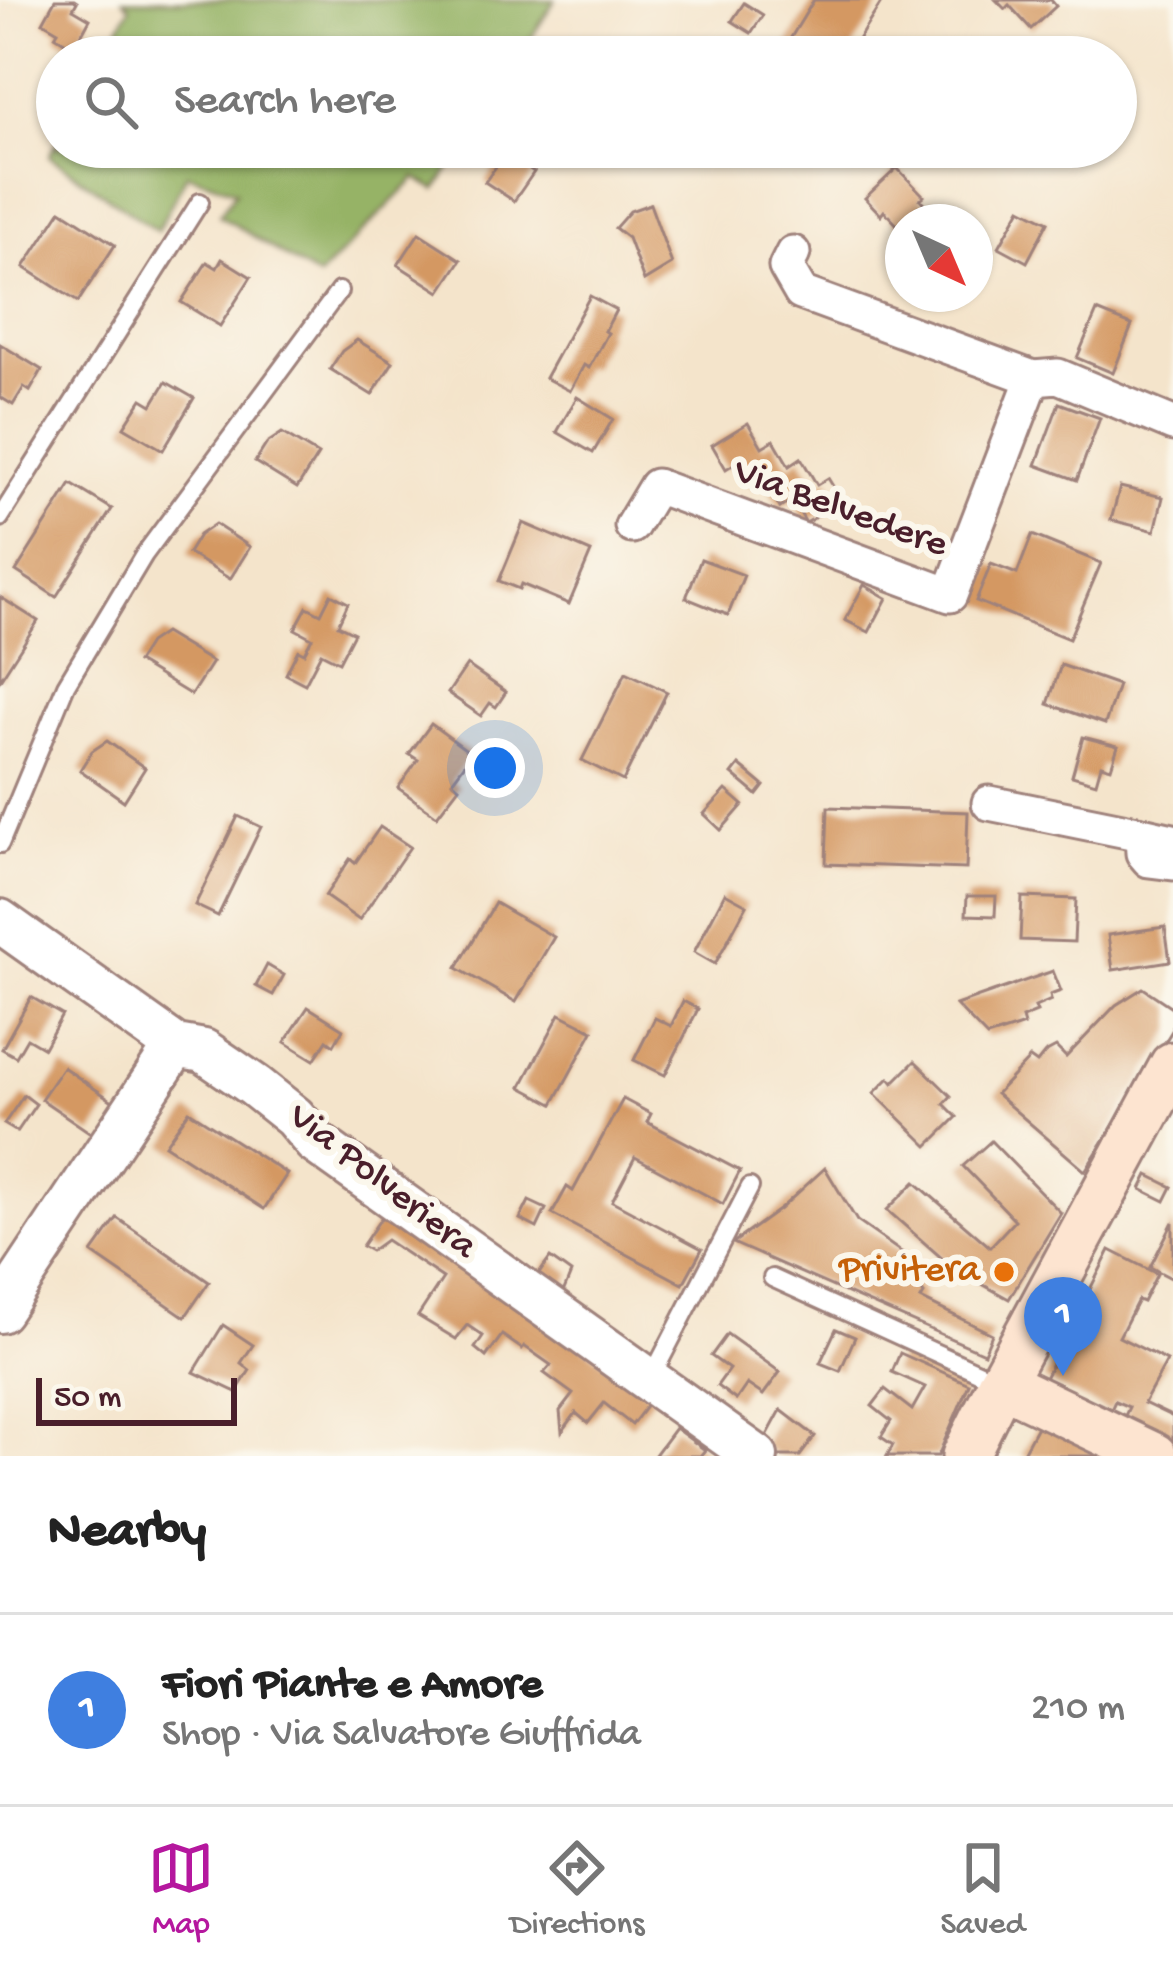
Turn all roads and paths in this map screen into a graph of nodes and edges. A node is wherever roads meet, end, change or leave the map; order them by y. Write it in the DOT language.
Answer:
graph roads {
  1 [pos="200,202"];
  2 [pos="794,253"];
  3 [pos="339,291"];
  4 [pos="1034,378"];
  5 [pos="1173,424"];
  6 [pos="0,518"];
  7 [pos="632,526"];
  8 [pos="989,803"];
  9 [pos="1157,837"];
  10 [pos="0,844"];
  11 [pos="1173,862"];
  12 [pos="0,921"];
  13 [pos="176,1046"];
  14 [pos="1173,1065"];
  15 [pos="750,1187"];
  16 [pos="772,1278"];
  17 [pos="0,1311"];
  18 [pos="649,1380"];
  19 [pos="1001,1383"];
  20 [pos="756,1456"];
  21 [pos="965,1456"];
  22 [pos="1154,1456"];
  1 -- 6 [label="lane"];
  2 -- 4 [label="street"];
  3 -- 10 [label="lane"];
  4 -- 5 [label="street"];
  4 -- 7 [label="street, Via Belvedere"];
  8 -- 9 [label="street"];
  9 -- 11 [label="street"];
  12 -- 13 [label="street, Via Polveriera"];
  13 -- 17 [label="street"];
  13 -- 18 [label="street, Via Polveriera"];
  14 -- 19 [label="main road"];
  15 -- 18 [label="lane"];
  16 -- 19 [label="lane"];
  18 -- 20 [label="street, Via Polveriera"];
  19 -- 21 [label="main road"];
  19 -- 22 [label="main road"];
}
